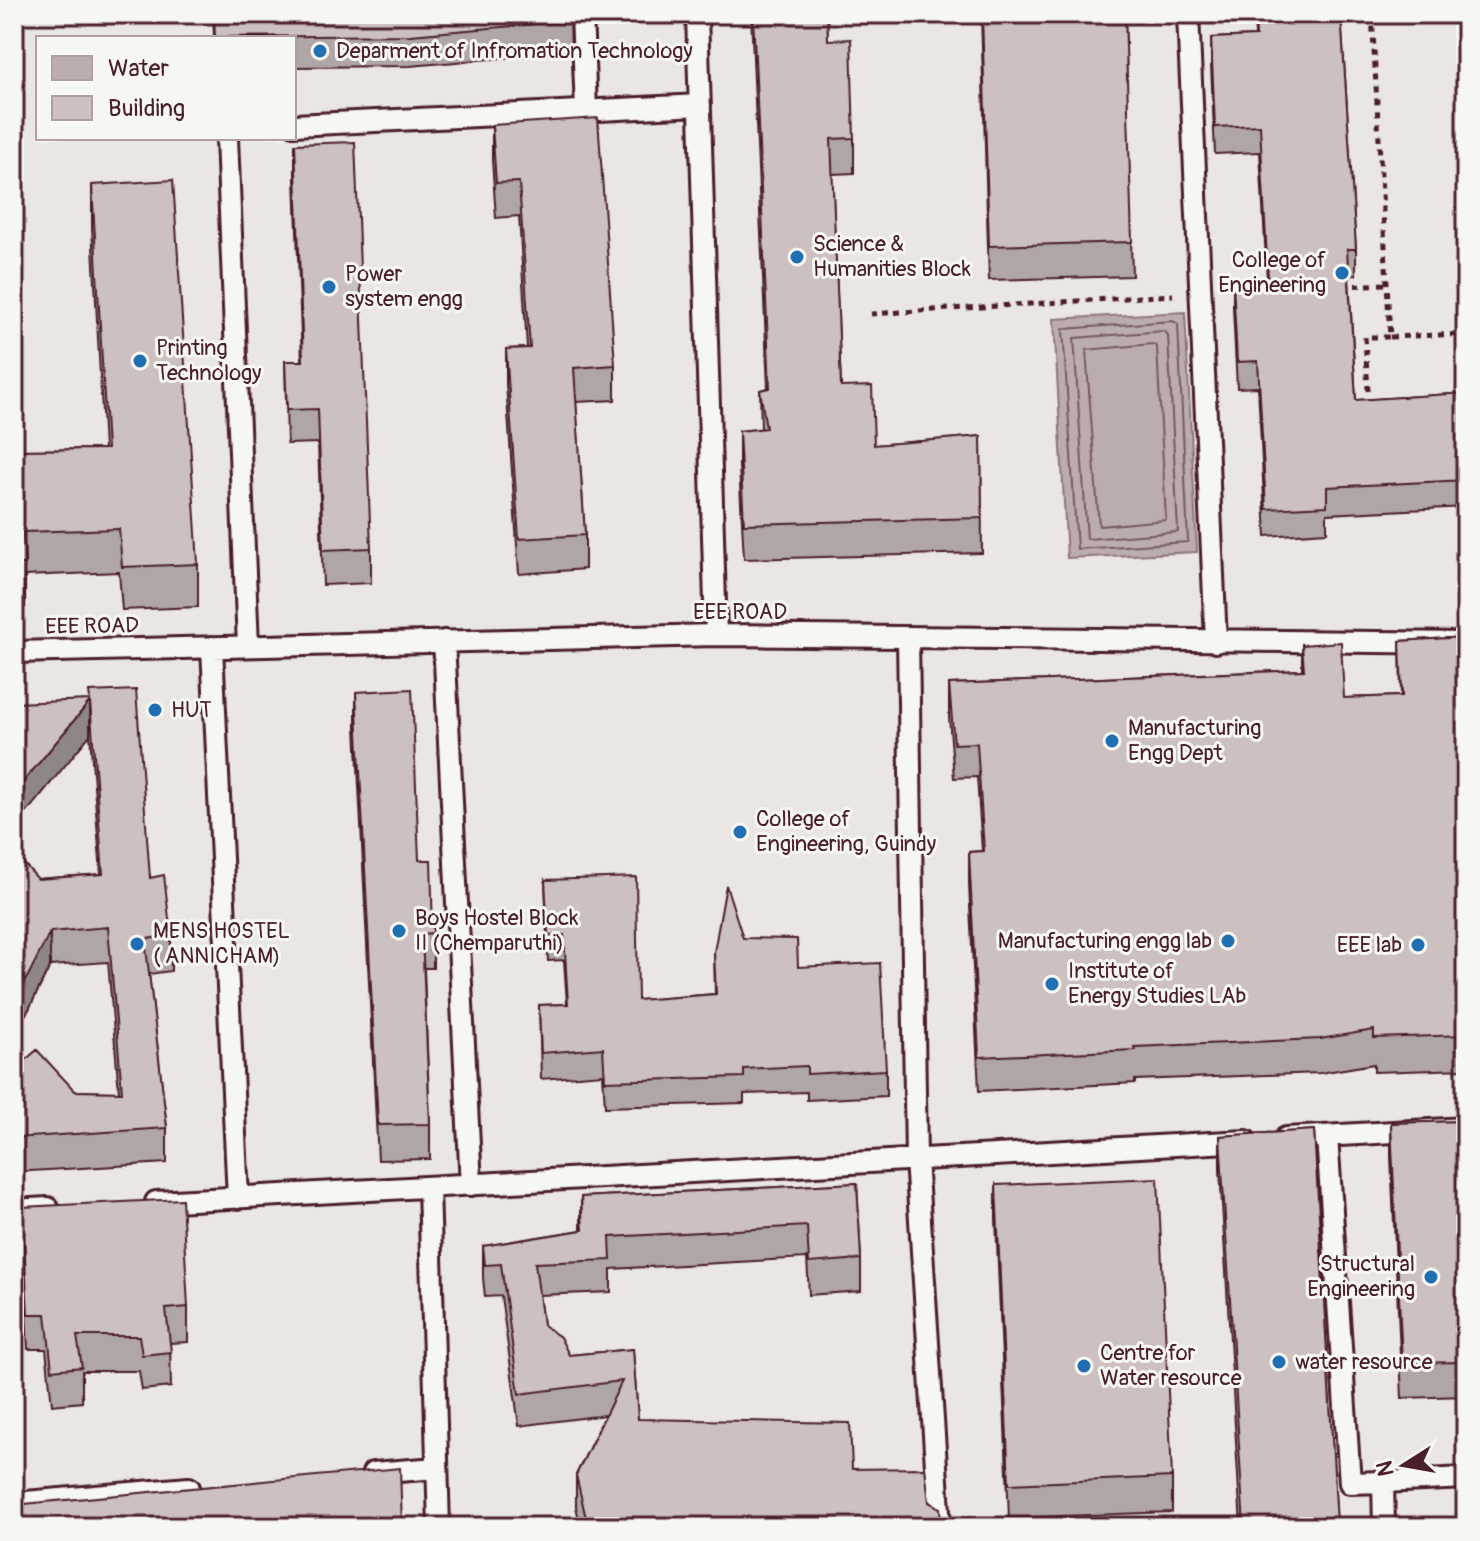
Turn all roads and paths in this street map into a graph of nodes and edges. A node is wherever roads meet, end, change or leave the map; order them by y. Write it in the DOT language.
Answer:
graph roads {
  1 [pos="582,14"];
  2 [pos="697,14"];
  3 [pos="1188,14"];
  4 [pos="1372,14"];
  5 [pos="700,105"];
  6 [pos="586,110"];
  7 [pos="296,125"];
  8 [pos="227,140"];
  9 [pos="1387,284"];
  10 [pos="1340,286"];
  11 [pos="1200,293"];
  12 [pos="871,314"];
  13 [pos="1466,334"];
  14 [pos="1390,337"];
  15 [pos="1368,391"];
  16 [pos="716,635"];
  17 [pos="908,638"];
  18 [pos="444,641"];
  19 [pos="1216,642"];
  20 [pos="1466,643"];
  21 [pos="248,646"];
  22 [pos="212,647"];
  23 [pos="14,652"];
  24 [pos="1466,1128"];
  25 [pos="1327,1136"];
  26 [pos="916,1159"];
  27 [pos="471,1185"];
  28 [pos="429,1187"];
  29 [pos="238,1198"];
  30 [pos="134,1204"];
  31 [pos="74,1207"];
  32 [pos="14,1210"];
  33 [pos="437,1468"];
  34 [pos="359,1474"];
  35 [pos="1466,1478"];
  36 [pos="1383,1482"];
  37 [pos="202,1487"];
  38 [pos="14,1503"];
  39 [pos="439,1527"];
  40 [pos="940,1527"];
  41 [pos="1384,1527"];
  1 -- 6 [label="lane"];
  2 -- 5 [label="lane"];
  3 -- 11 [label="lane"];
  4 -- 9 [label="path"];
  5 -- 6 [label="lane"];
  5 -- 16 [label="lane"];
  6 -- 7 [label="lane"];
  8 -- 21 [label="lane"];
  9 -- 10 [label="path"];
  9 -- 14 [label="path"];
  11 -- 12 [label="path"];
  11 -- 19 [label="lane"];
  13 -- 14 [label="path"];
  14 -- 15 [label="path"];
  16 -- 17 [label="lane, EEE ROAD"];
  16 -- 18 [label="lane, EEE ROAD"];
  17 -- 19 [label="lane, EEE ROAD"];
  17 -- 26 [label="lane"];
  18 -- 21 [label="lane, EEE ROAD"];
  18 -- 27 [label="lane"];
  19 -- 20 [label="lane, EEE ROAD"];
  21 -- 22 [label="lane, EEE ROAD"];
  22 -- 23 [label="lane, EEE ROAD"];
  22 -- 29 [label="lane"];
  24 -- 25 [label="lane"];
  25 -- 26 [label="lane"];
  25 -- 36 [label="lane"];
  26 -- 27 [label="lane"];
  26 -- 40 [label="lane"];
  27 -- 28 [label="lane"];
  28 -- 29 [label="lane"];
  28 -- 33 [label="lane"];
  29 -- 30 [label="lane"];
  31 -- 32 [label="lane"];
  33 -- 34 [label="lane"];
  33 -- 39 [label="lane"];
  35 -- 36 [label="lane"];
  36 -- 41 [label="lane"];
  37 -- 38 [label="lane"];
}
